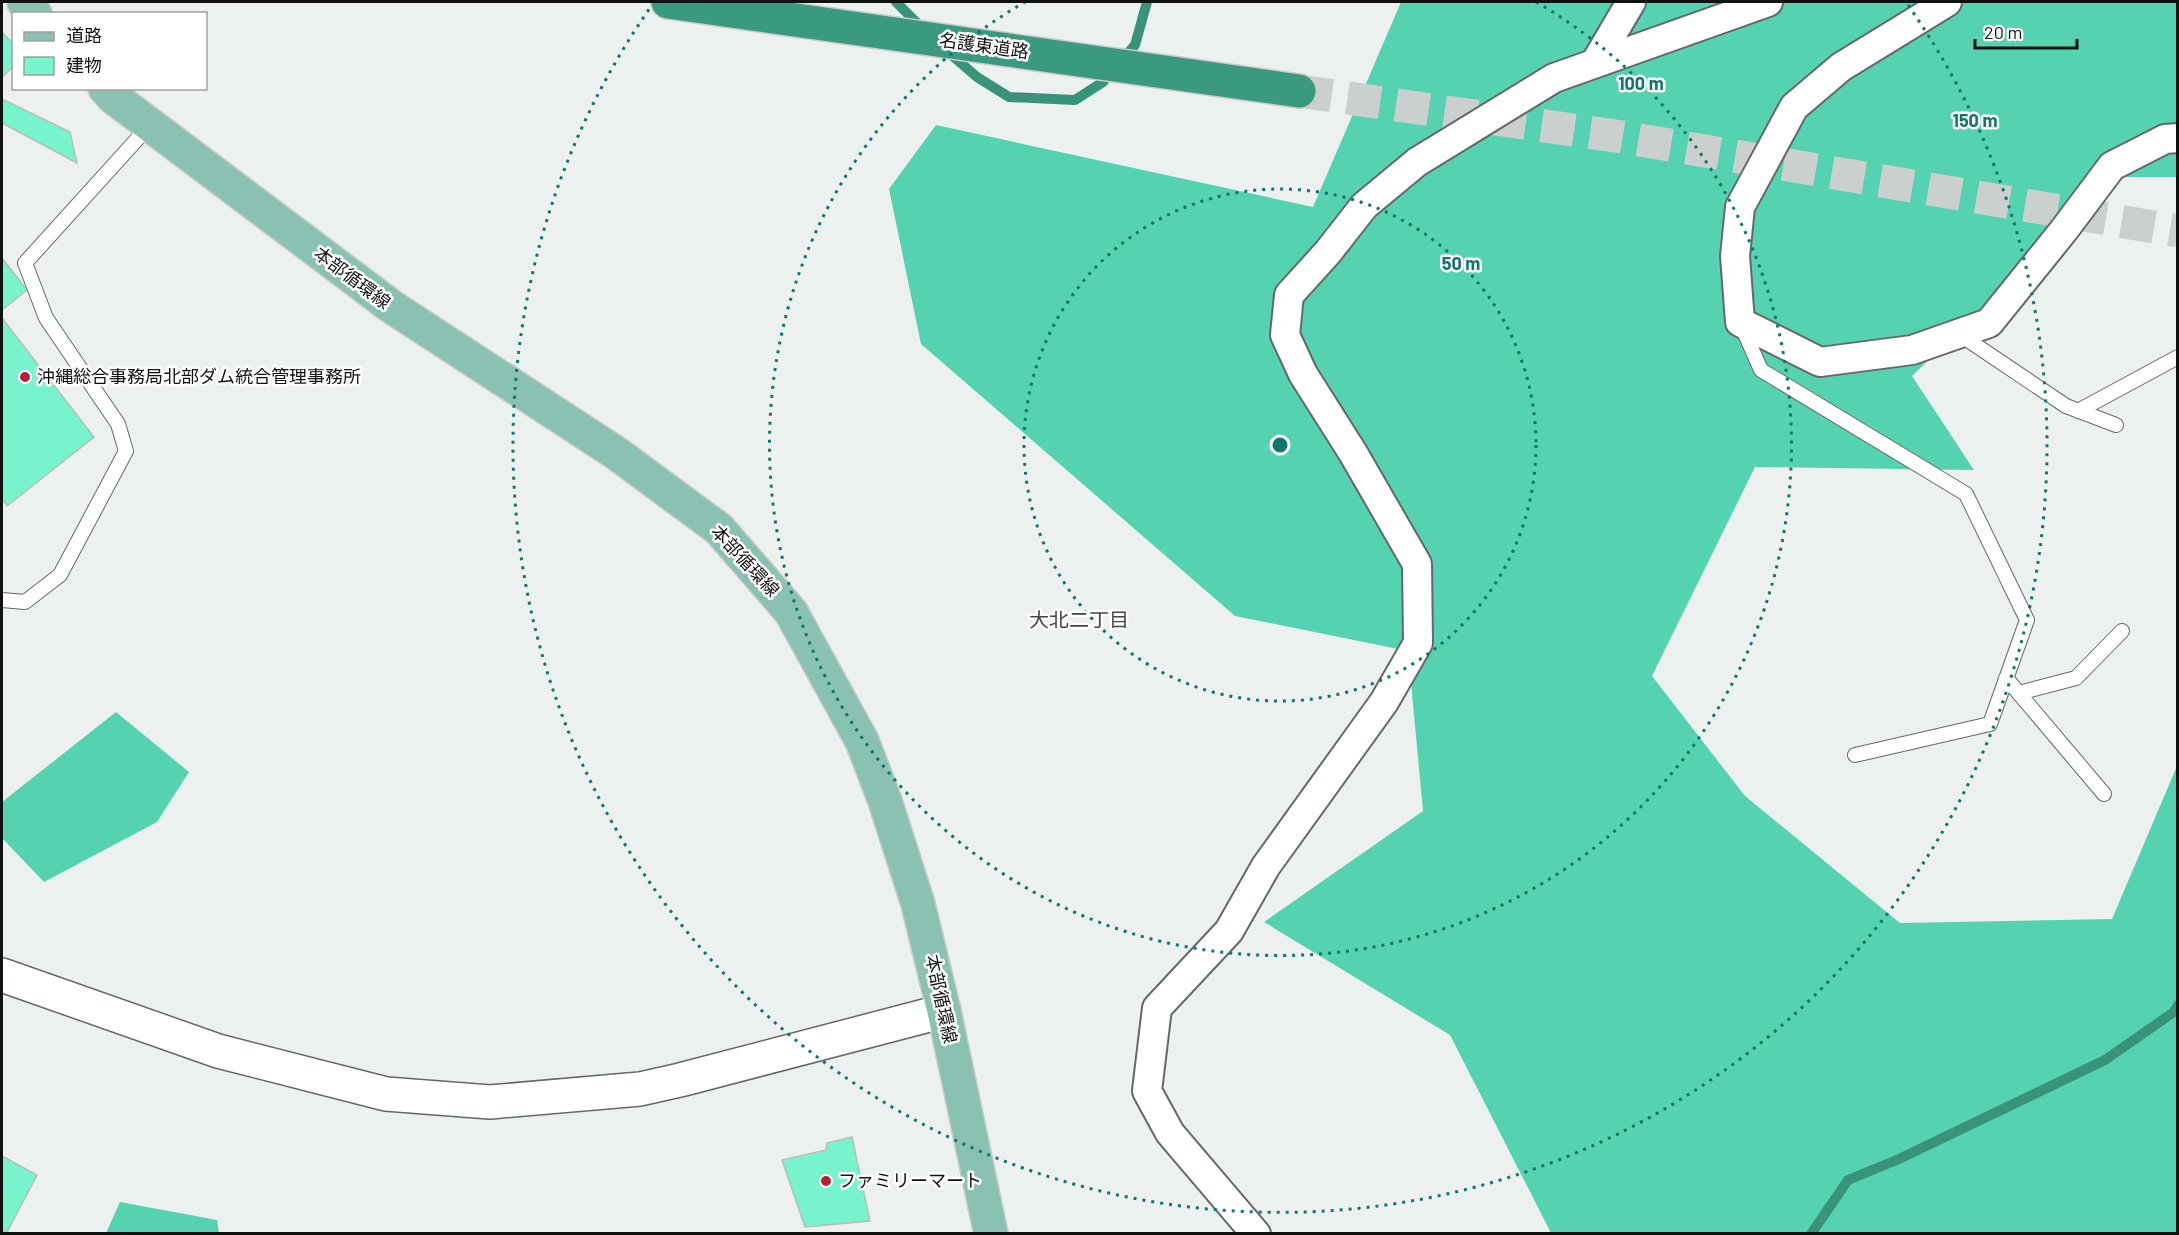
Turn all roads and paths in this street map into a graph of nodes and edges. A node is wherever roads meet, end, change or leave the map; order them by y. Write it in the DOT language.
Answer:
graph roads {
  1 [pos="668,2"];
  2 [pos="1631,2"];
  3 [pos="1768,2"];
  4 [pos="1947,2"];
  5 [pos="1595,63"];
  6 [pos="107,90"];
  7 [pos="1294,90"];
  8 [pos="150,125"];
  9 [pos="2178,138"];
  10 [pos="1740,322"];
  11 [pos="1959,334"];
  12 [pos="2178,357"];
  13 [pos="2078,411"];
  14 [pos="2116,425"];
  15 [pos="2,600"];
  16 [pos="2122,631"];
  17 [pos="2006,678"];
  18 [pos="2019,693"];
  19 [pos="1855,754"];
  20 [pos="2104,794"];
  21 [pos="2,975"];
  22 [pos="944,1011"];
  23 [pos="991,1233"];
  24 [pos="1256,1233"];
  1 -- 7 [label="highway, 名護東道路"];
  2 -- 5 [label="street"];
  3 -- 5 [label="street"];
  4 -- 10 [label="street"];
  5 -- 24 [label="street"];
  6 -- 8 [label="main road, 本部循環線"];
  8 -- 15 [label="lane"];
  8 -- 22 [label="main road, 本部循環線"];
  9 -- 11 [label="street"];
  10 -- 11 [label="street"];
  10 -- 17 [label="lane"];
  11 -- 13 [label="lane"];
  12 -- 13 [label="lane"];
  13 -- 14 [label="lane"];
  16 -- 18 [label="lane"];
  17 -- 18 [label="lane"];
  17 -- 19 [label="lane"];
  18 -- 20 [label="lane"];
  21 -- 22 [label="street"];
  22 -- 23 [label="main road, 本部循環線"];
}
